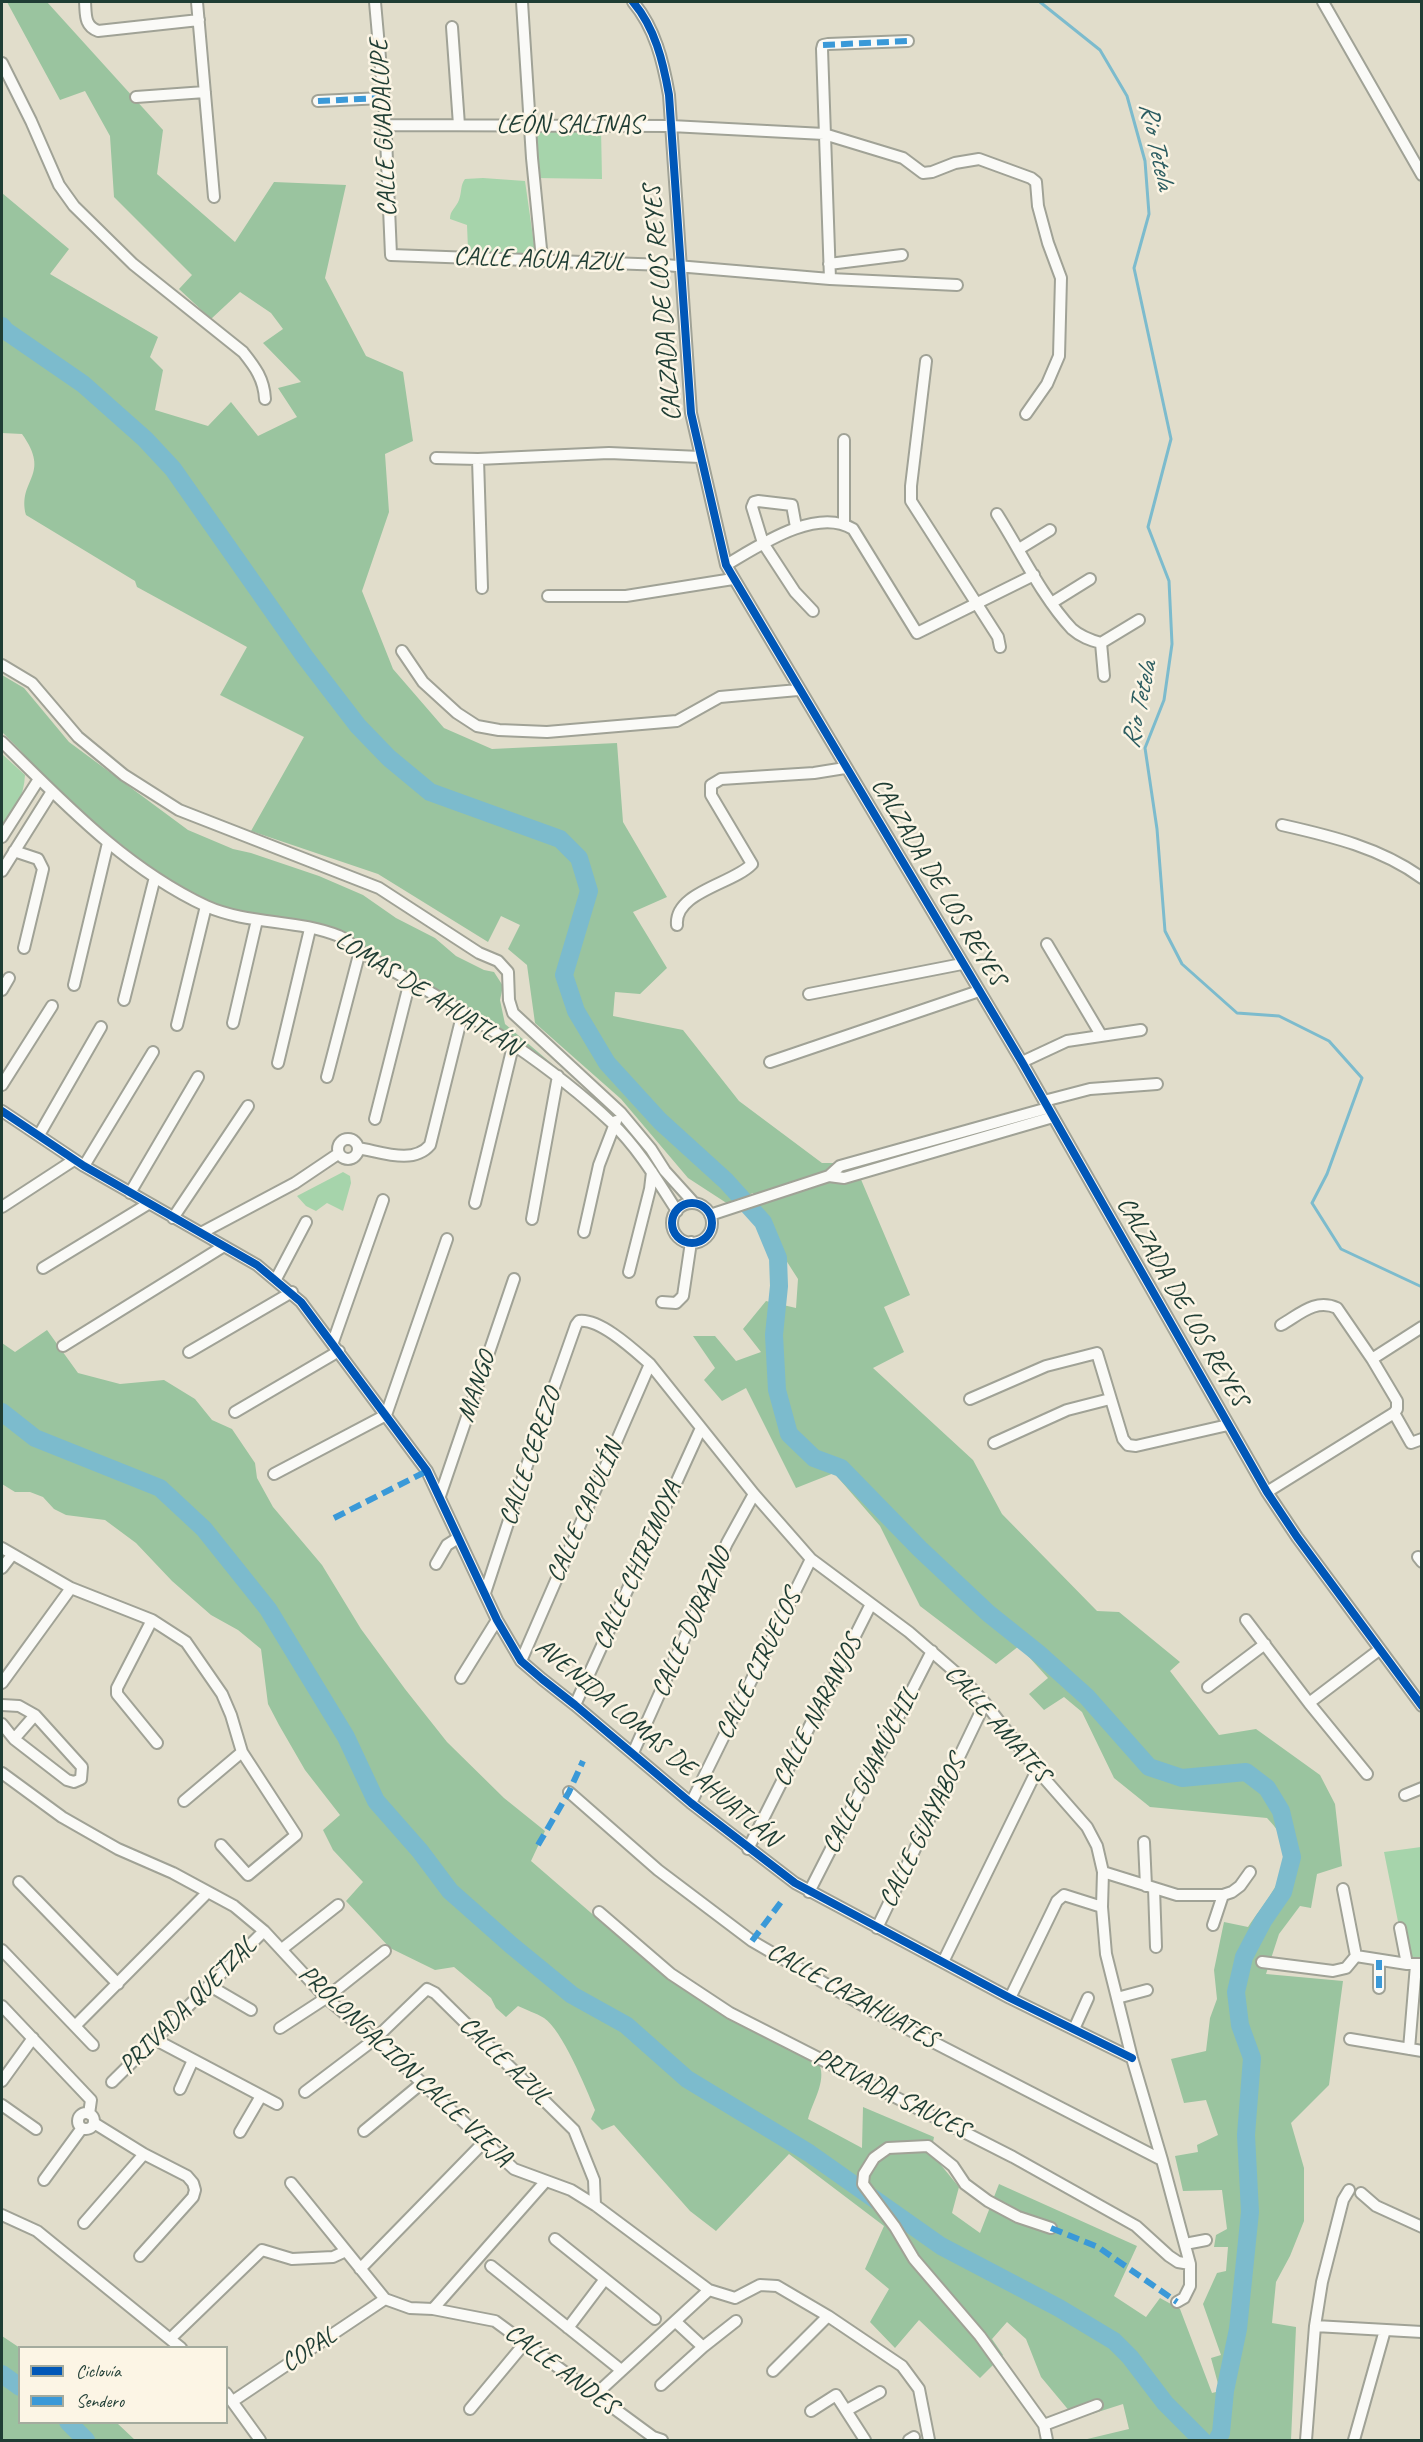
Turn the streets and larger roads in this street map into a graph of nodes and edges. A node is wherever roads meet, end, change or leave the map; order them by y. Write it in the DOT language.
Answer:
graph roads {
  1 [pos="85,2"];
  2 [pos="197,2"];
  3 [pos="375,2"];
  4 [pos="522,2"];
  5 [pos="633,2"];
  6 [pos="1323,2"];
  7 [pos="200,20"];
  8 [pos="452,27"];
  9 [pos="908,41"];
  10 [pos="2,63"];
  11 [pos="205,92"];
  12 [pos="136,97"];
  13 [pos="383,98"];
  14 [pos="318,101"];
  15 [pos="530,124"];
  16 [pos="386,125"];
  17 [pos="459,125"];
  18 [pos="671,126"];
  19 [pos="824,134"];
  20 [pos="1422,175"];
  21 [pos="214,196"];
  22 [pos="392,255"];
  23 [pos="902,255"];
  24 [pos="542,259"];
  25 [pos="829,264"];
  26 [pos="681,268"];
  27 [pos="830,279"];
  28 [pos="957,285"];
  29 [pos="926,362"];
  30 [pos="265,399"];
  31 [pos="1026,414"];
  32 [pos="844,440"];
  33 [pos="700,457"];
  34 [pos="436,458"];
  35 [pos="477,459"];
  36 [pos="997,514"];
  37 [pos="844,524"];
  38 [pos="795,527"];
  39 [pos="1050,530"];
  40 [pos="763,543"];
  41 [pos="1019,549"];
  42 [pos="726,566"];
  43 [pos="1034,575"];
  44 [pos="733,579"];
  45 [pos="1090,579"];
  46 [pos="482,588"];
  47 [pos="548,596"];
  48 [pos="976,602"];
  49 [pos="1053,602"];
  50 [pos="813,611"];
  51 [pos="1138,620"];
  52 [pos="1101,643"];
  53 [pos="1000,647"];
  54 [pos="402,651"];
  55 [pos="2,665"];
  56 [pos="1104,676"];
  57 [pos="798,690"];
  58 [pos="2,742"];
  59 [pos="845,768"];
  60 [pos="39,778"];
  61 [pos="51,793"];
  62 [pos="1282,825"];
  63 [pos="2,837"];
  64 [pos="108,843"];
  65 [pos="15,851"];
  66 [pos="2,871"];
  67 [pos="155,877"];
  68 [pos="1422,878"];
  69 [pos="206,906"];
  70 [pos="257,920"];
  71 [pos="677,925"];
  72 [pos="310,929"];
  73 [pos="1047,944"];
  74 [pos="24,948"];
  75 [pos="360,951"];
  76 [pos="962,964"];
  77 [pos="9,978"];
  78 [pos="410,981"];
  79 [pos="74,985"];
  80 [pos="2,990"];
  81 [pos="979,991"];
  82 [pos="809,994"];
  83 [pos="124,1000"];
  84 [pos="52,1006"];
  85 [pos="463,1012"];
  86 [pos="233,1023"];
  87 [pos="177,1025"];
  88 [pos="101,1027"];
  89 [pos="1141,1030"];
  90 [pos="1101,1035"];
  91 [pos="513,1046"];
  92 [pos="153,1052"];
  93 [pos="770,1062"];
  94 [pos="1022,1062"];
  95 [pos="278,1063"];
  96 [pos="558,1076"];
  97 [pos="198,1077"];
  98 [pos="327,1077"];
  99 [pos="1157,1084"];
  100 [pos="2,1085"];
  101 [pos="248,1106"];
  102 [pos="1048,1109"];
  103 [pos="621,1113"];
  104 [pos="4,1115"];
  105 [pos="375,1119"];
  106 [pos="613,1124"];
  107 [pos="39,1135"];
  108 [pos="358,1148"];
  109 [pos="338,1154"];
  110 [pos="79,1163"];
  111 [pos="665,1171"];
  112 [pos="652,1172"];
  113 [pos="130,1193"];
  114 [pos="383,1200"];
  115 [pos="476,1203"];
  116 [pos="694,1203"];
  117 [pos="148,1204"];
  118 [pos="2,1207"];
  119 [pos="677,1211"];
  120 [pos="710,1215"];
  121 [pos="173,1218"];
  122 [pos="532,1218"];
  123 [pos="306,1222"];
  124 [pos="584,1232"];
  125 [pos="201,1233"];
  126 [pos="447,1239"];
  127 [pos="691,1242"];
  128 [pos="224,1246"];
  129 [pos="43,1268"];
  130 [pos="629,1272"];
  131 [pos="276,1279"];
  132 [pos="514,1279"];
  133 [pos="292,1292"];
  134 [pos="662,1302"];
  135 [pos="579,1321"];
  136 [pos="1281,1325"];
  137 [pos="1422,1327"];
  138 [pos="63,1346"];
  139 [pos="336,1347"];
  140 [pos="189,1352"];
  141 [pos="1372,1359"];
  142 [pos="650,1364"];
  143 [pos="970,1399"];
  144 [pos="1110,1399"];
  145 [pos="236,1412"];
  146 [pos="1394,1413"];
  147 [pos="386,1415"];
  148 [pos="1228,1425"];
  149 [pos="700,1428"];
  150 [pos="1422,1438"];
  151 [pos="994,1443"];
  152 [pos="274,1474"];
  153 [pos="1268,1492"];
  154 [pos="754,1494"];
  155 [pos="440,1496"];
  156 [pos="458,1538"];
  157 [pos="2,1548"];
  158 [pos="12,1555"];
  159 [pos="811,1558"];
  160 [pos="436,1564"];
  161 [pos="2,1568"];
  162 [pos="71,1588"];
  163 [pos="485,1593"];
  164 [pos="871,1605"];
  165 [pos="152,1620"];
  166 [pos="497,1620"];
  167 [pos="1246,1620"];
  168 [pos="1265,1644"];
  169 [pos="1379,1650"];
  170 [pos="932,1651"];
  171 [pos="521,1660"];
  172 [pos="461,1678"];
  173 [pos="2,1683"];
  174 [pos="1208,1687"];
  175 [pos="986,1703"];
  176 [pos="1309,1703"];
  177 [pos="2,1705"];
  178 [pos="576,1705"];
  179 [pos="1422,1706"];
  180 [pos="35,1715"];
  181 [pos="2,1724"];
  182 [pos="14,1738"];
  183 [pos="157,1743"];
  184 [pos="242,1752"];
  185 [pos="633,1753"];
  186 [pos="1037,1770"];
  187 [pos="2,1773"];
  188 [pos="1367,1774"];
  189 [pos="1422,1788"];
  190 [pos="569,1792"];
  191 [pos="1405,1795"];
  192 [pos="184,1801"];
  193 [pos="691,1803"];
  194 [pos="1144,1842"];
  195 [pos="221,1845"];
  196 [pos="748,1849"];
  197 [pos="1103,1872"];
  198 [pos="1250,1872"];
  199 [pos="19,1882"];
  200 [pos="1150,1887"];
  201 [pos="1343,1889"];
  202 [pos="208,1892"];
  203 [pos="809,1892"];
  204 [pos="1223,1895"];
  205 [pos="338,1905"];
  206 [pos="1102,1907"];
  207 [pos="599,1912"];
  208 [pos="1213,1925"];
  209 [pos="877,1928"];
  210 [pos="1400,1928"];
  211 [pos="264,1931"];
  212 [pos="1156,1947"];
  213 [pos="282,1949"];
  214 [pos="2,1950"];
  215 [pos="385,1951"];
  216 [pos="1356,1956"];
  217 [pos="1379,1960"];
  218 [pos="943,1962"];
  219 [pos="1262,1962"];
  220 [pos="1415,1964"];
  221 [pos="118,1984"];
  222 [pos="210,1986"];
  223 [pos="1379,1988"];
  224 [pos="1147,1990"];
  225 [pos="326,1998"];
  226 [pos="1010,1998"];
  227 [pos="1088,1998"];
  228 [pos="1117,1998"];
  229 [pos="2,2006"];
  230 [pos="252,2010"];
  231 [pos="75,2026"];
  232 [pos="280,2028"];
  233 [pos="1074,2030"];
  234 [pos="33,2038"];
  235 [pos="375,2039"];
  236 [pos="1350,2039"];
  237 [pos="156,2040"];
  238 [pos="93,2045"];
  239 [pos="1409,2049"];
  240 [pos="1422,2051"];
  241 [pos="1132,2058"];
  242 [pos="192,2060"];
  243 [pos="2,2081"];
  244 [pos="112,2082"];
  245 [pos="422,2082"];
  246 [pos="180,2089"];
  247 [pos="305,2092"];
  248 [pos="261,2096"];
  249 [pos="277,2104"];
  250 [pos="2,2105"];
  251 [pos="91,2119"];
  252 [pos="36,2129"];
  253 [pos="364,2131"];
  254 [pos="240,2132"];
  255 [pos="484,2142"];
  256 [pos="144,2154"];
  257 [pos="1162,2160"];
  258 [pos="44,2180"];
  259 [pos="545,2182"];
  260 [pos="291,2183"];
  261 [pos="1349,2190"];
  262 [pos="1361,2193"];
  263 [pos="595,2205"];
  264 [pos="2,2215"];
  265 [pos="84,2223"];
  266 [pos="1422,2227"];
  267 [pos="1051,2228"];
  268 [pos="555,2239"];
  269 [pos="1206,2240"];
  270 [pos="1185,2244"];
  271 [pos="346,2251"];
  272 [pos="140,2256"];
  273 [pos="1190,2264"];
  274 [pos="492,2266"];
  275 [pos="360,2269"];
  276 [pos="605,2279"];
  277 [pos="710,2290"];
  278 [pos="385,2299"];
  279 [pos="1177,2301"];
  280 [pos="433,2309"];
  281 [pos="828,2316"];
  282 [pos="655,2319"];
  283 [pos="736,2320"];
  284 [pos="676,2322"];
  285 [pos="1315,2326"];
  286 [pos="568,2328"];
  287 [pos="1385,2330"];
  288 [pos="1422,2331"];
  289 [pos="171,2338"];
  290 [pos="524,2344"];
  291 [pos="179,2346"];
  292 [pos="703,2347"];
  293 [pos="621,2370"];
  294 [pos="773,2371"];
  295 [pos="661,2385"];
  296 [pos="880,2392"];
  297 [pos="595,2395"];
  298 [pos="230,2397"];
  299 [pos="1097,2405"];
  300 [pos="470,2409"];
  301 [pos="847,2410"];
  302 [pos="811,2411"];
  303 [pos="1044,2425"];
  304 [pos="655,2439"];
  305 [pos="260,2440"];
  306 [pos="865,2440"];
  307 [pos="929,2440"];
  308 [pos="1047,2440"];
  309 [pos="1306,2440"];
  310 [pos="1354,2440"];
  1 -- 7 [label="street"];
  2 -- 7 [label="street"];
  3 -- 13 [label="street, CALLE GUADALUPE"];
  4 -- 15 [label="street"];
  5 -- 18 [label="street, CALZADA DE LOS REYES"];
  6 -- 20 [label="street"];
  7 -- 11 [label="street"];
  8 -- 17 [label="street"];
  9 -- 19 [label="street"];
  10 -- 30 [label="street"];
  11 -- 12 [label="street"];
  11 -- 21 [label="street"];
  13 -- 14 [label="street"];
  13 -- 16 [label="street, CALLE GUADALUPE"];
  15 -- 17 [label="street, LEÓN SALINAS"];
  15 -- 18 [label="street, LEÓN SALINAS"];
  15 -- 24 [label="street"];
  16 -- 17 [label="street, LEÓN SALINAS"];
  16 -- 22 [label="street, CALLE GUADALUPE"];
  18 -- 19 [label="street, LEÓN SALINAS"];
  18 -- 26 [label="street, CALZADA DE LOS REYES"];
  19 -- 25 [label="street"];
  19 -- 31 [label="street, LEÓN SALINAS"];
  22 -- 24 [label="street, CALLE AGUA AZUL"];
  23 -- 25 [label="street"];
  24 -- 26 [label="street, CALLE AGUA AZUL"];
  25 -- 27 [label="street"];
  26 -- 27 [label="street, CALLE AGUA AZUL"];
  26 -- 33 [label="street, CALZADA DE LOS REYES"];
  27 -- 28 [label="street, CALLE AGUA AZUL"];
  29 -- 48 [label="street"];
  32 -- 37 [label="street"];
  33 -- 35 [label="street"];
  33 -- 42 [label="street, CALZADA DE LOS REYES"];
  34 -- 35 [label="street"];
  35 -- 46 [label="street"];
  36 -- 41 [label="street"];
  37 -- 38 [label="street"];
  37 -- 48 [label="street"];
  38 -- 40 [label="street"];
  38 -- 40 [label="street"];
  39 -- 41 [label="street"];
  40 -- 42 [label="street"];
  40 -- 50 [label="street"];
  41 -- 43 [label="street"];
  42 -- 44 [label="street, CALZADA DE LOS REYES"];
  43 -- 48 [label="street"];
  43 -- 49 [label="street"];
  44 -- 47 [label="street"];
  44 -- 57 [label="street, CALZADA DE LOS REYES"];
  45 -- 49 [label="street"];
  48 -- 53 [label="street"];
  49 -- 52 [label="street"];
  51 -- 52 [label="street"];
  52 -- 56 [label="street"];
  54 -- 57 [label="street"];
  55 -- 103 [label="street"];
  57 -- 59 [label="street, CALZADA DE LOS REYES"];
  58 -- 60 [label="street, LOMAS DE AHUATLÁN"];
  59 -- 71 [label="street"];
  59 -- 76 [label="street, CALZADA DE LOS REYES"];
  60 -- 61 [label="street, LOMAS DE AHUATLÁN"];
  60 -- 63 [label="street"];
  61 -- 64 [label="street, LOMAS DE AHUATLÁN"];
  61 -- 65 [label="street"];
  62 -- 68 [label="street"];
  64 -- 67 [label="street, LOMAS DE AHUATLÁN"];
  64 -- 79 [label="street"];
  65 -- 66 [label="street"];
  65 -- 74 [label="street"];
  67 -- 69 [label="street, LOMAS DE AHUATLÁN"];
  67 -- 83 [label="street"];
  69 -- 70 [label="street, LOMAS DE AHUATLÁN"];
  69 -- 87 [label="street"];
  70 -- 72 [label="street, LOMAS DE AHUATLÁN"];
  70 -- 86 [label="street"];
  72 -- 75 [label="street, LOMAS DE AHUATLÁN"];
  72 -- 95 [label="street"];
  73 -- 90 [label="street"];
  75 -- 78 [label="street, LOMAS DE AHUATLÁN"];
  75 -- 98 [label="street"];
  76 -- 81 [label="street, CALZADA DE LOS REYES"];
  76 -- 82 [label="street"];
  77 -- 80 [label="street"];
  78 -- 85 [label="street, LOMAS DE AHUATLÁN"];
  78 -- 105 [label="street"];
  81 -- 93 [label="street"];
  81 -- 94 [label="street, CALZADA DE LOS REYES"];
  84 -- 100 [label="street"];
  85 -- 91 [label="street, LOMAS DE AHUATLÁN"];
  85 -- 108 [label="street"];
  88 -- 107 [label="street"];
  89 -- 90 [label="street"];
  90 -- 94 [label="street"];
  91 -- 96 [label="street, LOMAS DE AHUATLÁN"];
  91 -- 115 [label="street"];
  92 -- 110 [label="street"];
  94 -- 102 [label="street, CALZADA DE LOS REYES"];
  96 -- 106 [label="street, LOMAS DE AHUATLÁN"];
  96 -- 122 [label="street"];
  97 -- 113 [label="street"];
  99 -- 102 [label="street"];
  101 -- 121 [label="street"];
  102 -- 120 [label="street"];
  102 -- 148 [label="street, CALZADA DE LOS REYES"];
  103 -- 106 [label="street"];
  103 -- 111 [label="street"];
  104 -- 107 [label="street, AVENIDA LOMAS DE AHUATLÁN"];
  106 -- 112 [label="street, LOMAS DE AHUATLÁN"];
  106 -- 124 [label="street"];
  107 -- 110 [label="street, AVENIDA LOMAS DE AHUATLÁN"];
  108 -- 109 [label="street"];
  108 -- 109 [label="street"];
  109 -- 125 [label="street"];
  110 -- 113 [label="street, AVENIDA LOMAS DE AHUATLÁN"];
  110 -- 118 [label="street"];
  111 -- 112 [label="street"];
  111 -- 116 [label="street"];
  112 -- 119 [label="street, LOMAS DE AHUATLÁN"];
  112 -- 130 [label="street"];
  113 -- 117 [label="street, AVENIDA LOMAS DE AHUATLÁN"];
  114 -- 139 [label="street"];
  116 -- 119 [label="street"];
  116 -- 120 [label="street"];
  117 -- 121 [label="street, AVENIDA LOMAS DE AHUATLÁN"];
  117 -- 129 [label="street"];
  119 -- 127 [label="street"];
  120 -- 127 [label="street"];
  121 -- 125 [label="street, AVENIDA LOMAS DE AHUATLÁN"];
  123 -- 131 [label="street"];
  125 -- 128 [label="street, AVENIDA LOMAS DE AHUATLÁN"];
  126 -- 147 [label="street"];
  127 -- 134 [label="street"];
  128 -- 131 [label="street, AVENIDA LOMAS DE AHUATLÁN"];
  128 -- 138 [label="street"];
  131 -- 133 [label="street, AVENIDA LOMAS DE AHUATLÁN"];
  132 -- 155 [label="street, MANGO"];
  133 -- 139 [label="street, AVENIDA LOMAS DE AHUATLÁN"];
  133 -- 140 [label="street"];
  135 -- 142 [label="street, CALLE AMATES"];
  135 -- 163 [label="street, CALLE CEREZO"];
  136 -- 141 [label="street"];
  137 -- 141 [label="street"];
  139 -- 145 [label="street"];
  139 -- 147 [label="street, AVENIDA LOMAS DE AHUATLÁN"];
  141 -- 146 [label="street"];
  142 -- 149 [label="street, CALLE AMATES"];
  142 -- 171 [label="street, CALLE CAPULÍN"];
  143 -- 144 [label="street"];
  144 -- 148 [label="street"];
  144 -- 151 [label="street"];
  146 -- 150 [label="street"];
  146 -- 153 [label="street"];
  147 -- 152 [label="street"];
  147 -- 155 [label="street, AVENIDA LOMAS DE AHUATLÁN"];
  148 -- 153 [label="street, CALZADA DE LOS REYES"];
  149 -- 154 [label="street, CALLE AMATES"];
  149 -- 178 [label="street, CALLE CHIRIMOYA"];
  153 -- 169 [label="street, CALZADA DE LOS REYES"];
  154 -- 159 [label="street, CALLE AMATES"];
  154 -- 185 [label="street, CALLE DURAZNO"];
  155 -- 156 [label="street, AVENIDA LOMAS DE AHUATLÁN"];
  156 -- 160 [label="street"];
  156 -- 163 [label="street, AVENIDA LOMAS DE AHUATLÁN"];
  157 -- 158 [label="street"];
  158 -- 161 [label="street"];
  158 -- 162 [label="street"];
  159 -- 164 [label="street, CALLE AMATES"];
  159 -- 193 [label="street, CALLE CIRUELOS"];
  162 -- 165 [label="street"];
  162 -- 173 [label="street"];
  163 -- 166 [label="street, AVENIDA LOMAS DE AHUATLÁN"];
  164 -- 170 [label="street, CALLE AMATES"];
  164 -- 196 [label="street, CALLE NARANJOS"];
  165 -- 183 [label="street"];
  165 -- 184 [label="street"];
  166 -- 171 [label="street, AVENIDA LOMAS DE AHUATLÁN"];
  166 -- 172 [label="street"];
  167 -- 168 [label="street"];
  168 -- 174 [label="street"];
  168 -- 176 [label="street"];
  169 -- 176 [label="street"];
  169 -- 179 [label="street, CALZADA DE LOS REYES"];
  170 -- 175 [label="street, CALLE AMATES"];
  170 -- 203 [label="street, CALLE GUAMÚCHIL"];
  171 -- 178 [label="street, AVENIDA LOMAS DE AHUATLÁN"];
  175 -- 186 [label="street, CALLE AMATES"];
  175 -- 209 [label="street, CALLE GUAYABOS"];
  176 -- 188 [label="street"];
  177 -- 180 [label="street"];
  178 -- 185 [label="street, AVENIDA LOMAS DE AHUATLÁN"];
  180 -- 182 [label="street"];
  180 -- 182 [label="street"];
  181 -- 182 [label="street"];
  184 -- 192 [label="street"];
  184 -- 195 [label="street"];
  185 -- 193 [label="street, AVENIDA LOMAS DE AHUATLÁN"];
  186 -- 197 [label="street, CALLE AMATES"];
  186 -- 218 [label="street"];
  187 -- 202 [label="street, PROLONGACIÓN CALLE VIEJA"];
  189 -- 191 [label="street"];
  190 -- 257 [label="street, CALLE CAZAHUATES"];
  193 -- 196 [label="street, AVENIDA LOMAS DE AHUATLÁN"];
  194 -- 200 [label="street"];
  196 -- 203 [label="street, AVENIDA LOMAS DE AHUATLÁN"];
  197 -- 200 [label="street"];
  197 -- 206 [label="street, CALLE AMATES"];
  198 -- 204 [label="street"];
  199 -- 221 [label="street"];
  200 -- 204 [label="street"];
  200 -- 212 [label="street"];
  201 -- 216 [label="street"];
  202 -- 211 [label="street, PROLONGACIÓN CALLE VIEJA"];
  202 -- 221 [label="street"];
  203 -- 209 [label="street, AVENIDA LOMAS DE AHUATLÁN"];
  204 -- 208 [label="street"];
  205 -- 213 [label="street"];
  206 -- 226 [label="street"];
  206 -- 228 [label="street, CALLE AMATES"];
  207 -- 273 [label="street, PRIVADA SAUCES"];
  209 -- 218 [label="street, AVENIDA LOMAS DE AHUATLÁN"];
  210 -- 220 [label="street"];
  211 -- 213 [label="street, PROLONGACIÓN CALLE VIEJA"];
  211 -- 222 [label="street, PRIVADA QUETZAL"];
  213 -- 225 [label="street, PROLONGACIÓN CALLE VIEJA"];
  214 -- 231 [label="street"];
  215 -- 225 [label="street"];
  216 -- 217 [label="street"];
  216 -- 219 [label="street"];
  217 -- 220 [label="street"];
  217 -- 223 [label="street"];
  218 -- 226 [label="street, AVENIDA LOMAS DE AHUATLÁN"];
  220 -- 239 [label="street"];
  221 -- 231 [label="street"];
  222 -- 230 [label="street"];
  222 -- 237 [label="street, PRIVADA QUETZAL"];
  224 -- 228 [label="street"];
  225 -- 232 [label="street"];
  225 -- 235 [label="street, PROLONGACIÓN CALLE VIEJA"];
  226 -- 233 [label="street, AVENIDA LOMAS DE AHUATLÁN"];
  227 -- 233 [label="street"];
  228 -- 241 [label="street, CALLE AMATES"];
  229 -- 234 [label="street"];
  231 -- 238 [label="street"];
  233 -- 241 [label="street, AVENIDA LOMAS DE AHUATLÁN"];
  234 -- 243 [label="street"];
  234 -- 251 [label="street"];
  235 -- 245 [label="street, PROLONGACIÓN CALLE VIEJA"];
  235 -- 247 [label="street, CALLE AZUL"];
  235 -- 263 [label="street, CALLE AZUL"];
  236 -- 239 [label="street"];
  237 -- 242 [label="street"];
  237 -- 244 [label="street, PRIVADA QUETZAL"];
  239 -- 240 [label="street"];
  241 -- 257 [label="street, CALLE AMATES"];
  242 -- 246 [label="street"];
  242 -- 248 [label="street"];
  245 -- 253 [label="street"];
  245 -- 255 [label="street, PROLONGACIÓN CALLE VIEJA"];
  248 -- 249 [label="street"];
  248 -- 254 [label="street"];
  250 -- 252 [label="street"];
  251 -- 256 [label="street"];
  251 -- 258 [label="street"];
  255 -- 259 [label="street, PROLONGACIÓN CALLE VIEJA"];
  255 -- 275 [label="street"];
  256 -- 265 [label="street"];
  256 -- 272 [label="street"];
  257 -- 270 [label="street, CALLE AMATES"];
  259 -- 263 [label="street, PROLONGACIÓN CALLE VIEJA"];
  259 -- 280 [label="street"];
  260 -- 271 [label="street"];
  261 -- 285 [label="street"];
  262 -- 266 [label="street"];
  263 -- 277 [label="street, PROLONGACIÓN CALLE VIEJA"];
  264 -- 289 [label="street"];
  267 -- 303 [label="street"];
  268 -- 276 [label="street"];
  269 -- 270 [label="street"];
  270 -- 273 [label="street, CALLE AMATES"];
  271 -- 275 [label="street"];
  271 -- 289 [label="street"];
  273 -- 279 [label="street"];
  274 -- 286 [label="street"];
  275 -- 278 [label="street"];
  276 -- 282 [label="street"];
  276 -- 286 [label="street"];
  277 -- 281 [label="street, PROLONGACIÓN CALLE VIEJA"];
  277 -- 284 [label="street"];
  278 -- 280 [label="street, CALLE ANDES"];
  278 -- 298 [label="street, COPAL"];
  280 -- 290 [label="street, CALLE ANDES"];
  281 -- 294 [label="street"];
  281 -- 307 [label="street, PROLONGACIÓN CALLE VIEJA"];
  283 -- 292 [label="street"];
  284 -- 292 [label="street"];
  284 -- 293 [label="street"];
  285 -- 287 [label="street"];
  285 -- 309 [label="street"];
  286 -- 293 [label="street"];
  287 -- 288 [label="street"];
  287 -- 310 [label="street"];
  289 -- 291 [label="street"];
  290 -- 297 [label="street, CALLE ANDES"];
  290 -- 300 [label="street"];
  292 -- 295 [label="street"];
  293 -- 297 [label="street"];
  296 -- 301 [label="street"];
  297 -- 304 [label="street, CALLE ANDES"];
  298 -- 305 [label="street"];
  299 -- 303 [label="street"];
  301 -- 302 [label="street"];
  301 -- 306 [label="street"];
  303 -- 308 [label="street"];
}
